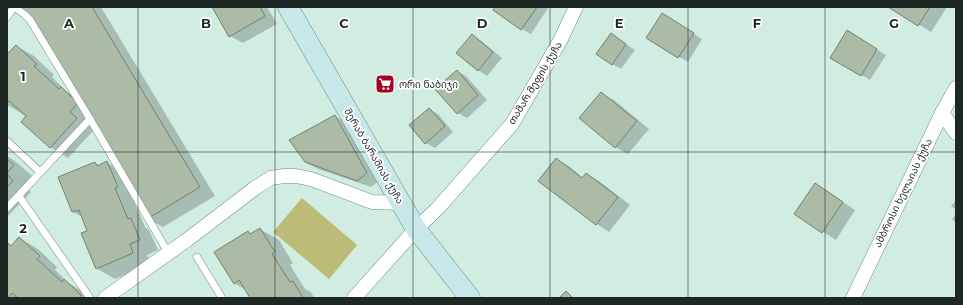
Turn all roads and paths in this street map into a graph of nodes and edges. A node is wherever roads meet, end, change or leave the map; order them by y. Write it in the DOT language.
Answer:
graph roads {
  1 [pos="14,7"];
  2 [pos="288,7"];
  3 [pos="576,7"];
  4 [pos="7,17"];
  5 [pos="956,88"];
  6 [pos="942,112"];
  7 [pos="90,118"];
  8 [pos="956,133"];
  9 [pos="7,141"];
  10 [pos="40,172"];
  11 [pos="18,196"];
  12 [pos="401,203"];
  13 [pos="7,208"];
  14 [pos="418,226"];
  15 [pos="169,254"];
  16 [pos="196,257"];
  17 [pos="90,298"];
  18 [pos="105,298"];
  19 [pos="222,298"];
  20 [pos="354,298"];
  21 [pos="470,298"];
  22 [pos="853,298"];
  1 -- 4 [label="lane"];
  1 -- 7 [label="lane"];
  2 -- 12 [label="main road, მერაბ ბარამიას ქუჩა"];
  3 -- 14 [label="street, თამარ მეფის ქუჩა"];
  5 -- 6 [label="street, ამბროსი ხელაიას ქუჩა"];
  6 -- 8 [label="street"];
  6 -- 22 [label="street, ამბროსი ხელაიას ქუჩა"];
  7 -- 10 [label="lane"];
  7 -- 15 [label="lane"];
  9 -- 10 [label="lane"];
  10 -- 11 [label="lane"];
  11 -- 13 [label="lane"];
  11 -- 17 [label="lane"];
  12 -- 14 [label="main road, მერაბ ბარამიას ქუჩა"];
  12 -- 15 [label="street"];
  14 -- 20 [label="street, თამარ მეფის ქუჩა"];
  14 -- 21 [label="main road, მერაბ ბარამიას ქუჩა"];
  15 -- 18 [label="street"];
  16 -- 19 [label="lane"];
}
